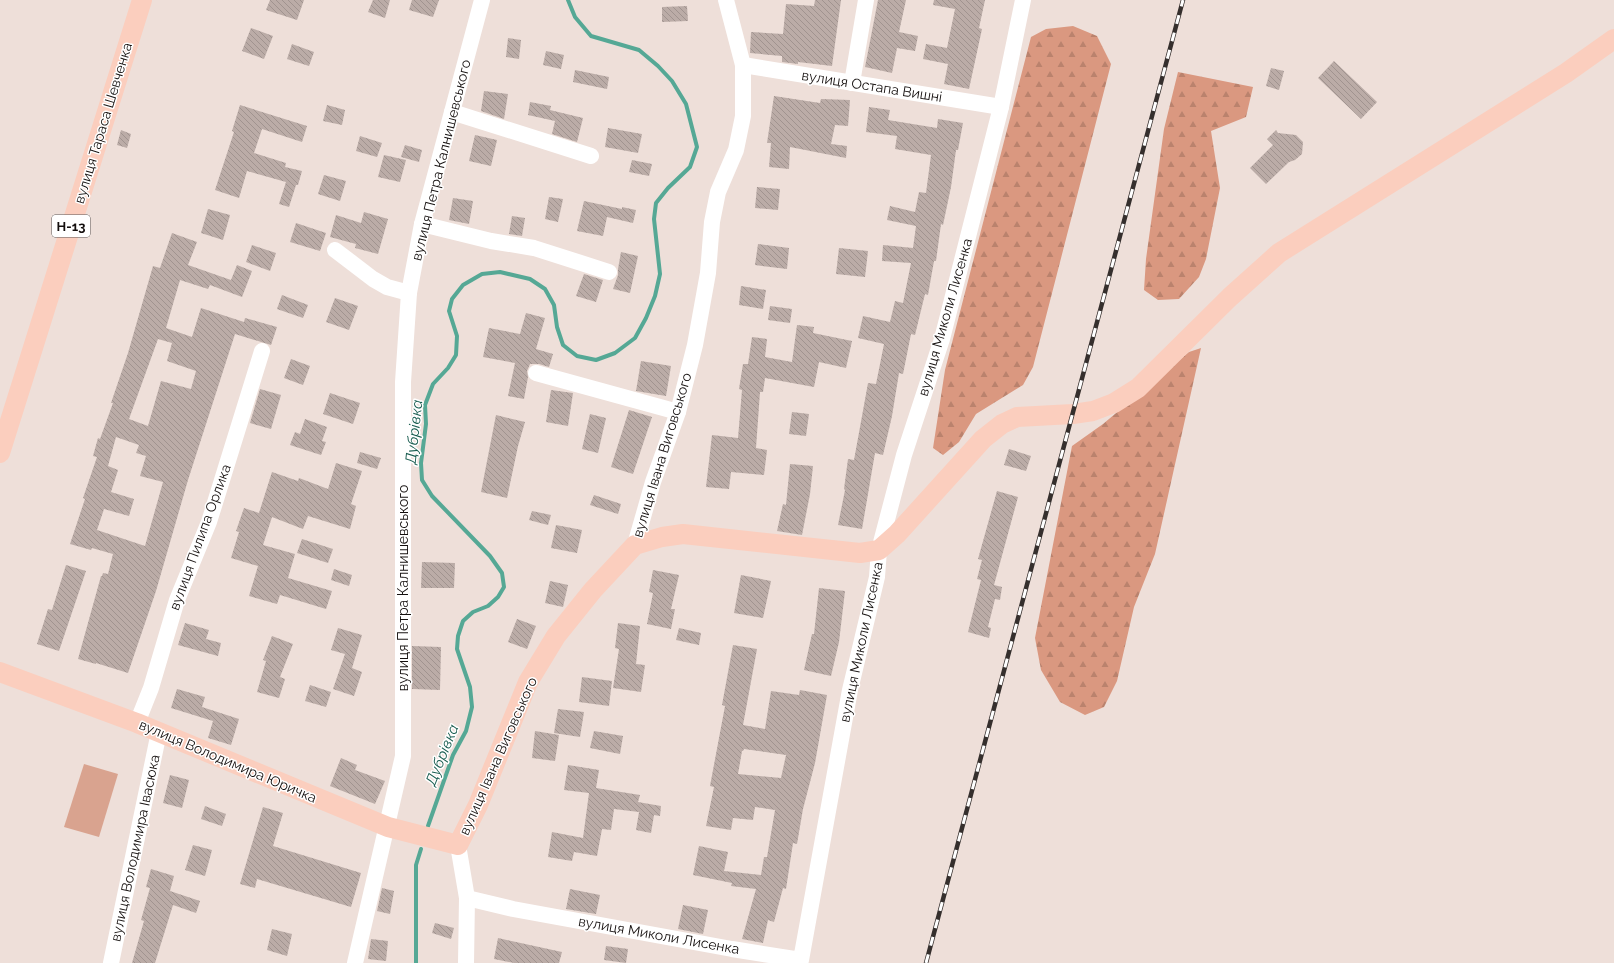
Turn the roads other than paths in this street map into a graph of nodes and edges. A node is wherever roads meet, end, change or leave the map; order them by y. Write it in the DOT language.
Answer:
graph roads {
  1 [pos="142,0"];
  2 [pos="482,0"];
  3 [pos="726,0"];
  4 [pos="866,0"];
  5 [pos="1022,0"];
  6 [pos="1614,39"];
  7 [pos="743,65"];
  8 [pos="852,83"];
  9 [pos="1001,107"];
  10 [pos="452,112"];
  11 [pos="591,156"];
  12 [pos="422,224"];
  13 [pos="335,250"];
  14 [pos="609,272"];
  15 [pos="409,293"];
  16 [pos="262,351"];
  17 [pos="536,373"];
  18 [pos="678,412"];
  19 [pos="0,453"];
  20 [pos="635,545"];
  21 [pos="879,550"];
  22 [pos="0,672"];
  23 [pos="137,723"];
  24 [pos="159,732"];
  25 [pos="388,827"];
  26 [pos="458,845"];
  27 [pos="467,898"];
  28 [pos="801,961"];
  29 [pos="111,963"];
  30 [pos="355,963"];
  31 [pos="466,963"];
  1 -- 19 [label="main road, вулиця Тараса Шевченка / Н-13"];
  2 -- 10 [label="street, вулиця Петра Калнишевського"];
  3 -- 7 [label="street, вулиця Івана Виговського"];
  4 -- 8 [label="street"];
  5 -- 9 [label="street, вулиця Миколи Лисенка"];
  6 -- 21 [label="main road"];
  7 -- 8 [label="street, вулиця Остапа Вишні"];
  7 -- 18 [label="street, вулиця Івана Виговського"];
  8 -- 9 [label="street, вулиця Остапа Вишні"];
  9 -- 21 [label="street, вулиця Миколи Лисенка"];
  10 -- 11 [label="street"];
  10 -- 12 [label="street, вулиця Петра Калнишевського"];
  12 -- 14 [label="street"];
  12 -- 15 [label="street, вулиця Петра Калнишевського"];
  13 -- 15 [label="street"];
  15 -- 25 [label="street, вулиця Петра Калнишевського"];
  16 -- 23 [label="street, вулиця Пилипа Орлика"];
  17 -- 18 [label="street"];
  18 -- 20 [label="street, вулиця Івана Виговського"];
  20 -- 21 [label="main road"];
  20 -- 26 [label="main road, вулиця Івана Виговського"];
  21 -- 28 [label="street, вулиця Миколи Лисенка"];
  22 -- 23 [label="main road, вулиця Володимира Юричка"];
  23 -- 24 [label="main road, вулиця Володимира Юричка"];
  24 -- 25 [label="main road, вулиця Володимира Юричка"];
  24 -- 29 [label="street, вулиця Володимира Івасюка"];
  25 -- 26 [label="main road, вулиця Володимира Юричка"];
  25 -- 30 [label="street, вулиця Петра Калнишевського"];
  26 -- 27 [label="street, вулиця Івана Виговського"];
  27 -- 28 [label="street, вулиця Миколи Лисенка"];
  27 -- 31 [label="street, вулиця Івана Виговського"];
}
